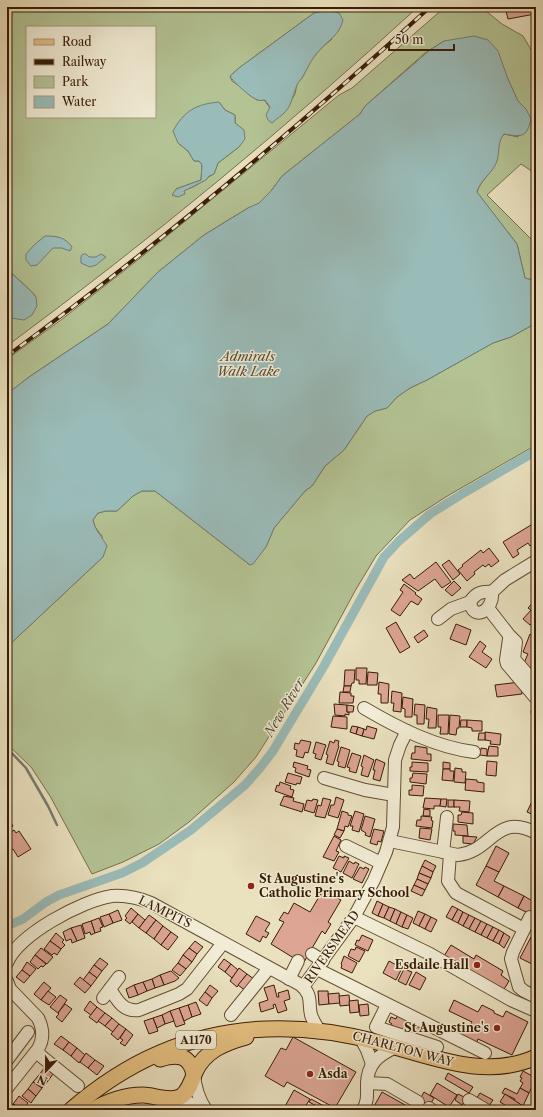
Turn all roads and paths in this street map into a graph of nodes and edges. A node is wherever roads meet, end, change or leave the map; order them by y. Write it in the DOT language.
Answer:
graph roads {
  1 [pos="536,561"];
  2 [pos="492,592"];
  3 [pos="470,602"];
  4 [pos="488,608"];
  5 [pos="438,619"];
  6 [pos="509,635"];
  7 [pos="536,684"];
  8 [pos="535,697"];
  9 [pos="364,708"];
  10 [pos="407,731"];
  11 [pos="474,752"];
  12 [pos="324,778"];
  13 [pos="394,795"];
  14 [pos="447,817"];
  15 [pos="536,833"];
  16 [pos="390,841"];
  17 [pos="346,846"];
  18 [pos="447,853"];
  19 [pos="382,863"];
  20 [pos="354,917"];
  21 [pos="530,917"];
  22 [pos="524,929"];
  23 [pos="223,943"];
  24 [pos="312,954"];
  25 [pos="8,956"];
  26 [pos="298,962"];
  27 [pos="320,965"];
  28 [pos="268,968"];
  29 [pos="119,977"];
  30 [pos="289,979"];
  31 [pos="7,981"];
  32 [pos="303,987"];
  33 [pos="536,997"];
  34 [pos="507,998"];
  35 [pos="387,1005"];
  36 [pos="310,1009"];
  37 [pos="536,1012"];
  38 [pos="231,1015"];
  39 [pos="536,1020"];
  40 [pos="296,1028"];
  41 [pos="270,1029"];
  42 [pos="319,1030"];
  43 [pos="28,1032"];
  44 [pos="360,1037"];
  45 [pos="396,1047"];
  46 [pos="437,1047"];
  47 [pos="36,1052"];
  48 [pos="485,1053"];
  49 [pos="536,1057"];
  50 [pos="7,1060"];
  51 [pos="372,1064"];
  52 [pos="128,1070"];
  53 [pos="194,1074"];
  54 [pos="367,1084"];
  55 [pos="78,1086"];
  56 [pos="7,1088"];
  57 [pos="175,1099"];
  58 [pos="470,1100"];
  59 [pos="426,1107"];
  60 [pos="71,1110"];
  61 [pos="93,1110"];
  62 [pos="204,1110"];
  63 [pos="363,1110"];
  64 [pos="486,1110"];
  1 -- 2 [label="street"];
  2 -- 3 [label="street"];
  2 -- 4 [label="street"];
  3 -- 4 [label="street"];
  3 -- 5 [label="street"];
  4 -- 6 [label="street"];
  6 -- 7 [label="street"];
  6 -- 8 [label="street"];
  9 -- 10 [label="street"];
  10 -- 11 [label="street"];
  10 -- 13 [label="street, RIVERSMEAD"];
  12 -- 13 [label="street"];
  13 -- 16 [label="street, RIVERSMEAD"];
  14 -- 18 [label="street"];
  15 -- 18 [label="street"];
  16 -- 18 [label="street"];
  16 -- 19 [label="street, RIVERSMEAD"];
  17 -- 19 [label="street"];
  18 -- 22 [label="street"];
  19 -- 20 [label="street, RIVERSMEAD"];
  20 -- 27 [label="street, RIVERSMEAD"];
  20 -- 34 [label="street"];
  21 -- 22 [label="street"];
  22 -- 33 [label="street"];
  23 -- 25 [label="street, LAMPITS"];
  23 -- 28 [label="street, LAMPITS"];
  23 -- 29 [label="street"];
  24 -- 27 [label="street"];
  26 -- 30 [label="street"];
  27 -- 32 [label="street, RIVERSMEAD"];
  27 -- 35 [label="street"];
  28 -- 30 [label="street, LAMPITS"];
  28 -- 38 [label="street"];
  30 -- 32 [label="street, LAMPITS"];
  31 -- 47 [label="street"];
  32 -- 36 [label="street"];
  34 -- 37 [label="street"];
  34 -- 39 [label="street"];
  35 -- 46 [label="street"];
  35 -- 48 [label="street"];
  36 -- 40 [label="street"];
  36 -- 42 [label="street"];
  40 -- 41 [label="main road, CHARLTON WAY / A1170"];
  40 -- 42 [label="main road, CHARLTON WAY / A1170"];
  41 -- 52 [label="main road, CHARLTON WAY / A1170"];
  41 -- 53 [label="main road, CHARLTON WAY / A1170"];
  42 -- 44 [label="main road, CHARLTON WAY / A1170"];
  43 -- 50 [label="street"];
  44 -- 45 [label="main road, CHARLTON WAY / A1170"];
  44 -- 51 [label="street"];
  45 -- 49 [label="main road, CHARLTON WAY / A1170"];
  45 -- 51 [label="street"];
  47 -- 55 [label="street"];
  47 -- 56 [label="street"];
  51 -- 54 [label="street"];
  52 -- 53 [label="main road, CHARLTON WAY / A1170"];
  52 -- 60 [label="main road, CHARLTON WAY / A1170"];
  53 -- 57 [label="main road, CHARLTON WAY / A1170"];
  53 -- 62 [label="street"];
  54 -- 59 [label="street"];
  54 -- 63 [label="street"];
  57 -- 61 [label="main road"];
  57 -- 62 [label="street"];
  58 -- 64 [label="street"];
}
